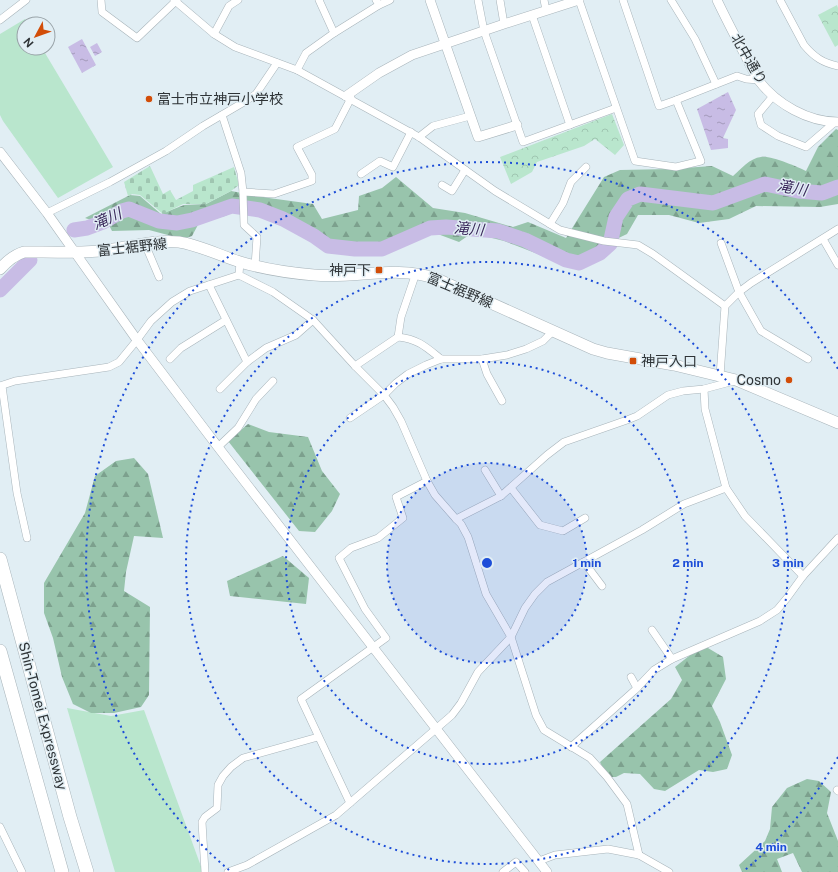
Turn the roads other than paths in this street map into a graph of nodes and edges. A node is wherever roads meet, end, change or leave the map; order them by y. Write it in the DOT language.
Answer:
graph roads {
  1 [pos="26,0"];
  2 [pos="101,0"];
  3 [pos="175,0"];
  4 [pos="238,0"];
  5 [pos="319,0"];
  6 [pos="390,0"];
  7 [pos="430,0"];
  8 [pos="478,0"];
  9 [pos="500,0"];
  10 [pos="544,0"];
  11 [pos="579,0"];
  12 [pos="623,0"];
  13 [pos="671,0"];
  14 [pos="717,0"];
  15 [pos="780,0"];
  16 [pos="378,2"];
  17 [pos="546,10"];
  18 [pos="532,15"];
  19 [pos="0,20"];
  20 [pos="504,24"];
  21 [pos="484,31"];
  22 [pos="334,33"];
  23 [pos="214,34"];
  24 [pos="445,45"];
  25 [pos="277,63"];
  26 [pos="838,66"];
  27 [pos="297,70"];
  28 [pos="758,80"];
  29 [pos="716,84"];
  30 [pos="773,96"];
  31 [pos="348,97"];
  32 [pos="676,100"];
  33 [pos="616,108"];
  34 [pos="222,115"];
  35 [pos="470,116"];
  36 [pos="836,122"];
  37 [pos="517,125"];
  38 [pos="570,125"];
  39 [pos="411,132"];
  40 [pos="419,136"];
  41 [pos="0,152"];
  42 [pos="586,167"];
  43 [pos="465,170"];
  44 [pos="361,174"];
  45 [pos="442,186"];
  46 [pos="243,192"];
  47 [pos="47,213"];
  48 [pos="550,224"];
  49 [pos="838,229"];
  50 [pos="823,239"];
  51 [pos="721,243"];
  52 [pos="145,244"];
  53 [pos="76,252"];
  54 [pos="240,262"];
  55 [pos="838,265"];
  56 [pos="255,266"];
  57 [pos="0,269"];
  58 [pos="416,273"];
  59 [pos="239,275"];
  60 [pos="159,278"];
  61 [pos="210,285"];
  62 [pos="739,292"];
  63 [pos="725,306"];
  64 [pos="226,320"];
  65 [pos="313,320"];
  66 [pos="553,331"];
  67 [pos="398,337"];
  68 [pos="137,340"];
  69 [pos="170,359"];
  70 [pos="441,359"];
  71 [pos="482,359"];
  72 [pos="808,359"];
  73 [pos="247,362"];
  74 [pos="355,366"];
  75 [pos="720,376"];
  76 [pos="736,380"];
  77 [pos="273,381"];
  78 [pos="1,386"];
  79 [pos="220,389"];
  80 [pos="704,389"];
  81 [pos="384,395"];
  82 [pos="502,401"];
  83 [pos="350,418"];
  84 [pos="838,423"];
  85 [pos="218,447"];
  86 [pos="485,470"];
  87 [pos="427,481"];
  88 [pos="511,488"];
  89 [pos="726,488"];
  90 [pos="501,496"];
  91 [pos="585,518"];
  92 [pos="456,520"];
  93 [pos="27,538"];
  94 [pos="838,538"];
  95 [pos="0,559"];
  96 [pos="584,562"];
  97 [pos="803,576"];
  98 [pos="602,586"];
  99 [pos="652,630"];
  100 [pos="511,637"];
  101 [pos="373,648"];
  102 [pos="0,650"];
  103 [pos="672,659"];
  104 [pos="631,677"];
  105 [pos="637,688"];
  106 [pos="436,729"];
  107 [pos="318,736"];
  108 [pos="571,746"];
  109 [pos="350,803"];
  110 [pos="0,826"];
  111 [pos="639,855"];
  112 [pos="539,861"];
  113 [pos="22,872"];
  114 [pos="62,872"];
  115 [pos="87,872"];
  116 [pos="205,872"];
  117 [pos="228,872"];
  118 [pos="503,872"];
  119 [pos="525,872"];
  120 [pos="547,872"];
  121 [pos="669,872"];
  1 -- 19 [label="street"];
  2 -- 3 [label="street"];
  3 -- 23 [label="street"];
  4 -- 23 [label="street"];
  5 -- 22 [label="street"];
  6 -- 16 [label="street"];
  7 -- 24 [label="street"];
  8 -- 21 [label="street"];
  9 -- 20 [label="street"];
  10 -- 17 [label="street"];
  11 -- 17 [label="street"];
  11 -- 33 [label="street"];
  12 -- 32 [label="street"];
  13 -- 29 [label="street"];
  14 -- 28 [label="street, 北中通り"];
  15 -- 26 [label="street"];
  16 -- 22 [label="street"];
  17 -- 18 [label="street"];
  18 -- 20 [label="street"];
  18 -- 38 [label="street"];
  20 -- 21 [label="street"];
  21 -- 24 [label="street"];
  21 -- 37 [label="street"];
  22 -- 27 [label="street"];
  23 -- 25 [label="street"];
  24 -- 31 [label="street"];
  24 -- 35 [label="street"];
  25 -- 27 [label="street"];
  25 -- 34 [label="street"];
  27 -- 31 [label="street"];
  28 -- 29 [label="street"];
  28 -- 30 [label="street, 北中通り"];
  29 -- 32 [label="street"];
  30 -- 36 [label="street, 北中通り"];
  30 -- 36 [label="street"];
  31 -- 39 [label="street"];
  31 -- 46 [label="street"];
  32 -- 33 [label="street"];
  33 -- 38 [label="street"];
  34 -- 46 [label="street"];
  34 -- 47 [label="street"];
  35 -- 37 [label="street"];
  35 -- 40 [label="street"];
  37 -- 38 [label="street"];
  39 -- 40 [label="street"];
  39 -- 44 [label="street"];
  40 -- 43 [label="street"];
  41 -- 47 [label="street"];
  42 -- 48 [label="street"];
  43 -- 45 [label="street"];
  43 -- 48 [label="street"];
  46 -- 56 [label="street"];
  47 -- 53 [label="street"];
  48 -- 63 [label="street"];
  49 -- 50 [label="street"];
  50 -- 55 [label="street"];
  50 -- 62 [label="street"];
  51 -- 62 [label="street"];
  52 -- 53 [label="main road, 富士裾野線"];
  52 -- 54 [label="main road, 富士裾野線"];
  52 -- 60 [label="street"];
  53 -- 57 [label="main road, 富士裾野線"];
  53 -- 68 [label="street"];
  54 -- 56 [label="main road, 富士裾野線"];
  54 -- 59 [label="street"];
  56 -- 58 [label="main road, 富士裾野線"];
  58 -- 66 [label="main road, 富士裾野線"];
  58 -- 67 [label="street"];
  59 -- 61 [label="street"];
  59 -- 65 [label="street"];
  61 -- 64 [label="street"];
  61 -- 68 [label="street"];
  62 -- 63 [label="street"];
  62 -- 72 [label="street"];
  63 -- 75 [label="street"];
  64 -- 69 [label="street"];
  64 -- 73 [label="street"];
  65 -- 73 [label="street"];
  65 -- 74 [label="street"];
  66 -- 71 [label="street"];
  66 -- 75 [label="main road, 富士裾野線"];
  67 -- 70 [label="street"];
  67 -- 74 [label="street"];
  68 -- 78 [label="street"];
  68 -- 85 [label="street"];
  70 -- 71 [label="street"];
  70 -- 81 [label="street"];
  71 -- 82 [label="street"];
  73 -- 79 [label="street"];
  74 -- 81 [label="street"];
  75 -- 76 [label="main road, 富士裾野線"];
  76 -- 80 [label="street"];
  76 -- 84 [label="main road, 富士裾野線"];
  77 -- 85 [label="street"];
  78 -- 93 [label="street"];
  80 -- 88 [label="street"];
  80 -- 89 [label="street"];
  81 -- 83 [label="street"];
  81 -- 87 [label="street"];
  85 -- 101 [label="street"];
  86 -- 90 [label="street"];
  87 -- 92 [label="street"];
  87 -- 101 [label="street"];
  88 -- 90 [label="street"];
  88 -- 91 [label="street"];
  89 -- 96 [label="street"];
  89 -- 97 [label="street"];
  90 -- 92 [label="street"];
  92 -- 100 [label="street"];
  94 -- 97 [label="street"];
  95 -- 115 [label="highway, Shin-Tomei Expressway"];
  96 -- 98 [label="street"];
  96 -- 100 [label="street"];
  97 -- 103 [label="street"];
  99 -- 103 [label="street"];
  100 -- 106 [label="street"];
  100 -- 108 [label="street"];
  101 -- 106 [label="street"];
  101 -- 107 [label="street"];
  102 -- 114 [label="highway, Shin-Tomei Expressway"];
  103 -- 105 [label="street"];
  104 -- 105 [label="street"];
  105 -- 108 [label="street"];
  106 -- 109 [label="street"];
  106 -- 112 [label="street"];
  107 -- 109 [label="street"];
  107 -- 116 [label="street"];
  108 -- 111 [label="street"];
  109 -- 117 [label="street"];
  110 -- 113 [label="street"];
  111 -- 112 [label="street"];
  111 -- 121 [label="street"];
  112 -- 120 [label="street"];
  118 -- 119 [label="street"];
}
